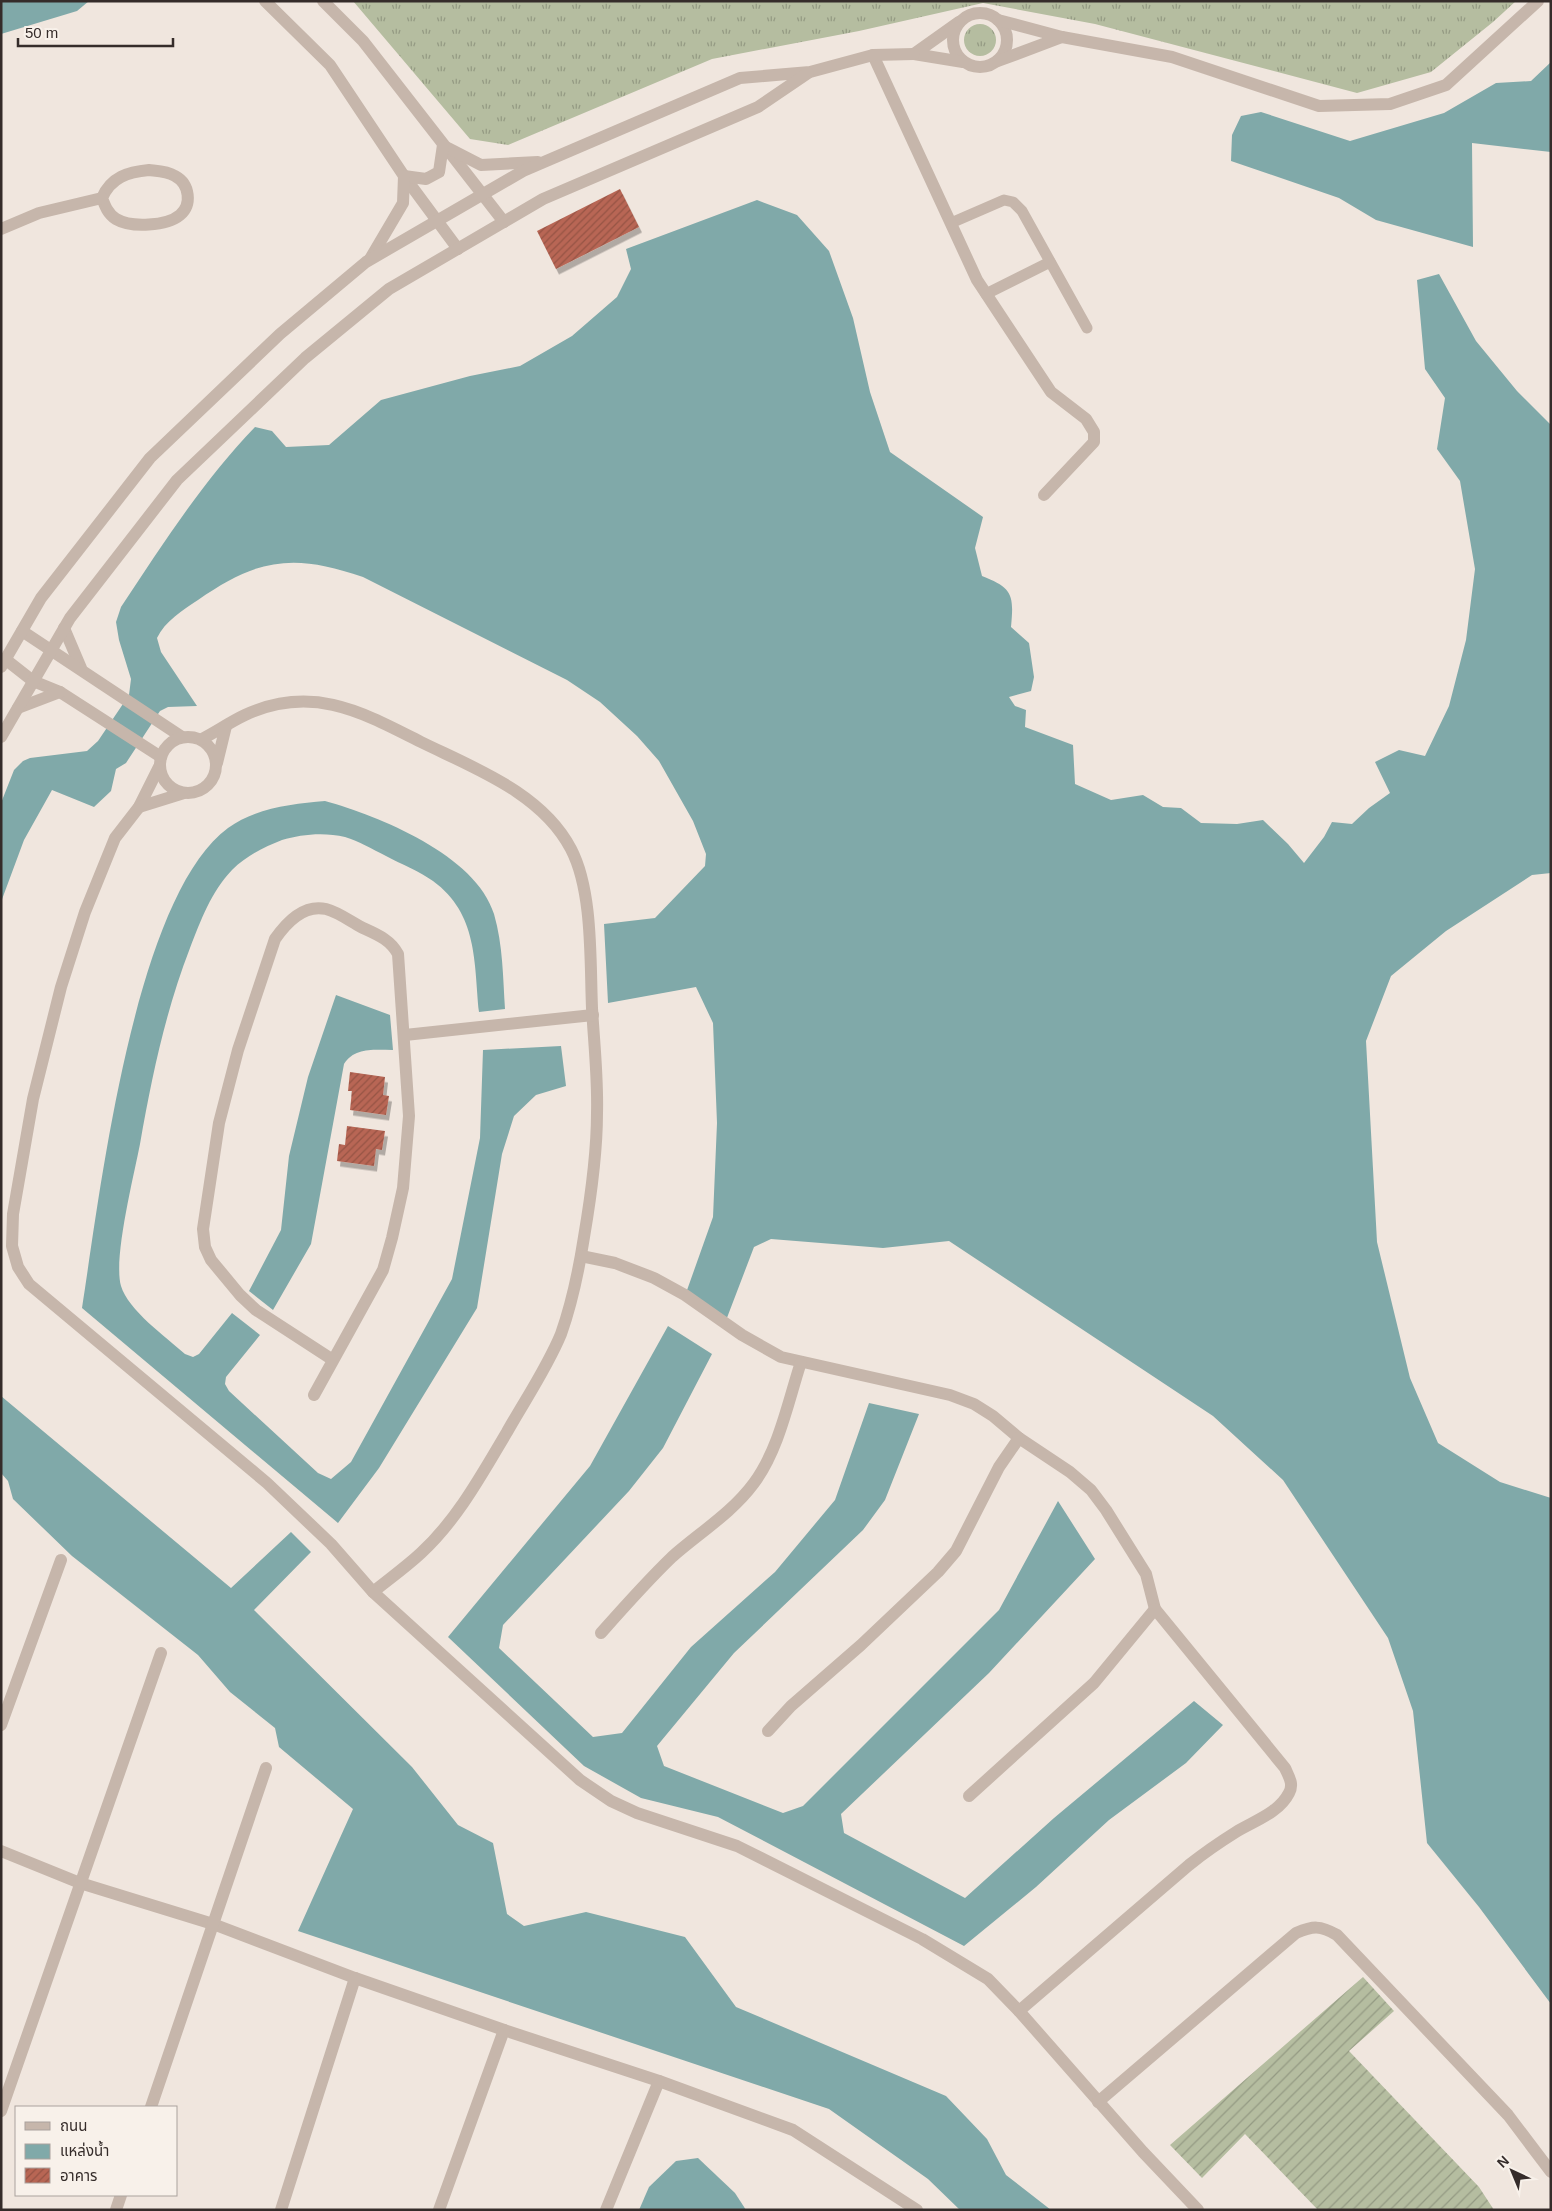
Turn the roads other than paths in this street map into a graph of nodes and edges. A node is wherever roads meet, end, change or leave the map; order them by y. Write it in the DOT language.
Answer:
graph roads {
  1 [pos="265,1"];
  2 [pos="323,1"];
  3 [pos="1538,1"];
  4 [pos="962,20"];
  5 [pos="998,20"];
  6 [pos="1062,37"];
  7 [pos="914,54"];
  8 [pos="873,55"];
  9 [pos="997,61"];
  10 [pos="963,62"];
  11 [pos="810,72"];
  12 [pos="443,145"];
  13 [pos="547,161"];
  14 [pos="404,176"];
  15 [pos="483,195"];
  16 [pos="102,198"];
  17 [pos="437,221"];
  18 [pos="504,222"];
  19 [pos="951,223"];
  20 [pos="1,229"];
  21 [pos="458,248"];
  22 [pos="369,261"];
  23 [pos="1050,262"];
  24 [pos="986,294"];
  25 [pos="1086,328"];
  26 [pos="1044,495"];
  27 [pos="64,628"];
  28 [pos="22,630"];
  29 [pos="7,644"];
  30 [pos="52,650"];
  31 [pos="3,663"];
  32 [pos="81,668"];
  33 [pos="34,681"];
  34 [pos="60,692"];
  35 [pos="18,708"];
  36 [pos="226,726"];
  37 [pos="1,737"];
  38 [pos="182,737"];
  39 [pos="202,739"];
  40 [pos="160,762"];
  41 [pos="216,764"];
  42 [pos="184,793"];
  43 [pos="138,808"];
  44 [pos="593,1015"];
  45 [pos="405,1035"];
  46 [pos="581,1256"];
  47 [pos="332,1360"];
  48 [pos="801,1362"];
  49 [pos="314,1395"];
  50 [pos="1019,1438"];
  51 [pos="61,1560"];
  52 [pos="373,1592"];
  53 [pos="1155,1610"];
  54 [pos="601,1633"];
  55 [pos="162,1653"];
  56 [pos="1,1725"];
  57 [pos="768,1731"];
  58 [pos="266,1768"];
  59 [pos="969,1796"];
  60 [pos="1,1851"];
  61 [pos="80,1883"];
  62 [pos="213,1924"];
  63 [pos="355,1978"];
  64 [pos="1019,2011"];
  65 [pos="504,2030"];
  66 [pos="658,2081"];
  67 [pos="1098,2102"];
  68 [pos="151,2106"];
  69 [pos="1,2111"];
  70 [pos="1551,2172"];
  71 [pos="121,2196"];
  72 [pos="912,2208"];
  73 [pos="116,2210"];
  74 [pos="281,2210"];
  75 [pos="439,2210"];
  76 [pos="606,2210"];
  77 [pos="1198,2210"];
  1 -- 14 [label="street"];
  2 -- 12 [label="street"];
  3 -- 6 [label="street"];
  4 -- 5 [label="street"];
  4 -- 7 [label="street"];
  4 -- 10 [label="street"];
  5 -- 6 [label="street"];
  5 -- 9 [label="street"];
  6 -- 9 [label="street"];
  7 -- 8 [label="street"];
  7 -- 10 [label="street"];
  8 -- 11 [label="street"];
  8 -- 19 [label="street"];
  9 -- 10 [label="street"];
  11 -- 13 [label="street"];
  11 -- 18 [label="street"];
  12 -- 13 [label="street"];
  12 -- 14 [label="street"];
  12 -- 15 [label="street"];
  13 -- 15 [label="street"];
  14 -- 17 [label="street"];
  14 -- 22 [label="street"];
  15 -- 17 [label="street"];
  15 -- 18 [label="street"];
  16 -- 16 [label="street"];
  16 -- 20 [label="street"];
  17 -- 21 [label="street"];
  17 -- 22 [label="street"];
  18 -- 21 [label="street"];
  19 -- 23 [label="lane"];
  19 -- 24 [label="street"];
  21 -- 27 [label="street"];
  22 -- 28 [label="street"];
  23 -- 24 [label="lane"];
  23 -- 25 [label="lane"];
  24 -- 26 [label="street"];
  27 -- 30 [label="street"];
  27 -- 32 [label="street"];
  28 -- 29 [label="street"];
  28 -- 30 [label="street"];
  29 -- 31 [label="street"];
  30 -- 32 [label="street"];
  30 -- 33 [label="street"];
  31 -- 33 [label="street"];
  32 -- 38 [label="street"];
  33 -- 34 [label="street"];
  33 -- 35 [label="street"];
  34 -- 35 [label="street"];
  34 -- 40 [label="street"];
  35 -- 37 [label="street"];
  36 -- 39 [label="street"];
  36 -- 41 [label="street"];
  36 -- 44 [label="street"];
  38 -- 39 [label="street"];
  38 -- 40 [label="street"];
  39 -- 41 [label="street"];
  40 -- 42 [label="street"];
  40 -- 43 [label="street"];
  41 -- 42 [label="street"];
  42 -- 43 [label="street"];
  43 -- 52 [label="street"];
  44 -- 45 [label="street"];
  44 -- 46 [label="street"];
  45 -- 47 [label="street"];
  45 -- 47 [label="street"];
  46 -- 48 [label="street"];
  46 -- 52 [label="street"];
  47 -- 49 [label="street"];
  48 -- 50 [label="street"];
  48 -- 54 [label="street"];
  50 -- 53 [label="street"];
  50 -- 57 [label="street"];
  51 -- 56 [label="street"];
  52 -- 64 [label="street"];
  53 -- 59 [label="street"];
  53 -- 64 [label="street"];
  55 -- 61 [label="street"];
  58 -- 62 [label="street"];
  60 -- 61 [label="street"];
  61 -- 62 [label="street"];
  61 -- 69 [label="street"];
  62 -- 63 [label="street"];
  62 -- 68 [label="street"];
  63 -- 65 [label="street"];
  63 -- 74 [label="street"];
  64 -- 67 [label="street"];
  65 -- 66 [label="street"];
  65 -- 75 [label="street"];
  66 -- 72 [label="street"];
  66 -- 76 [label="street"];
  67 -- 70 [label="street"];
  67 -- 77 [label="street"];
  71 -- 73 [label="street"];
}
